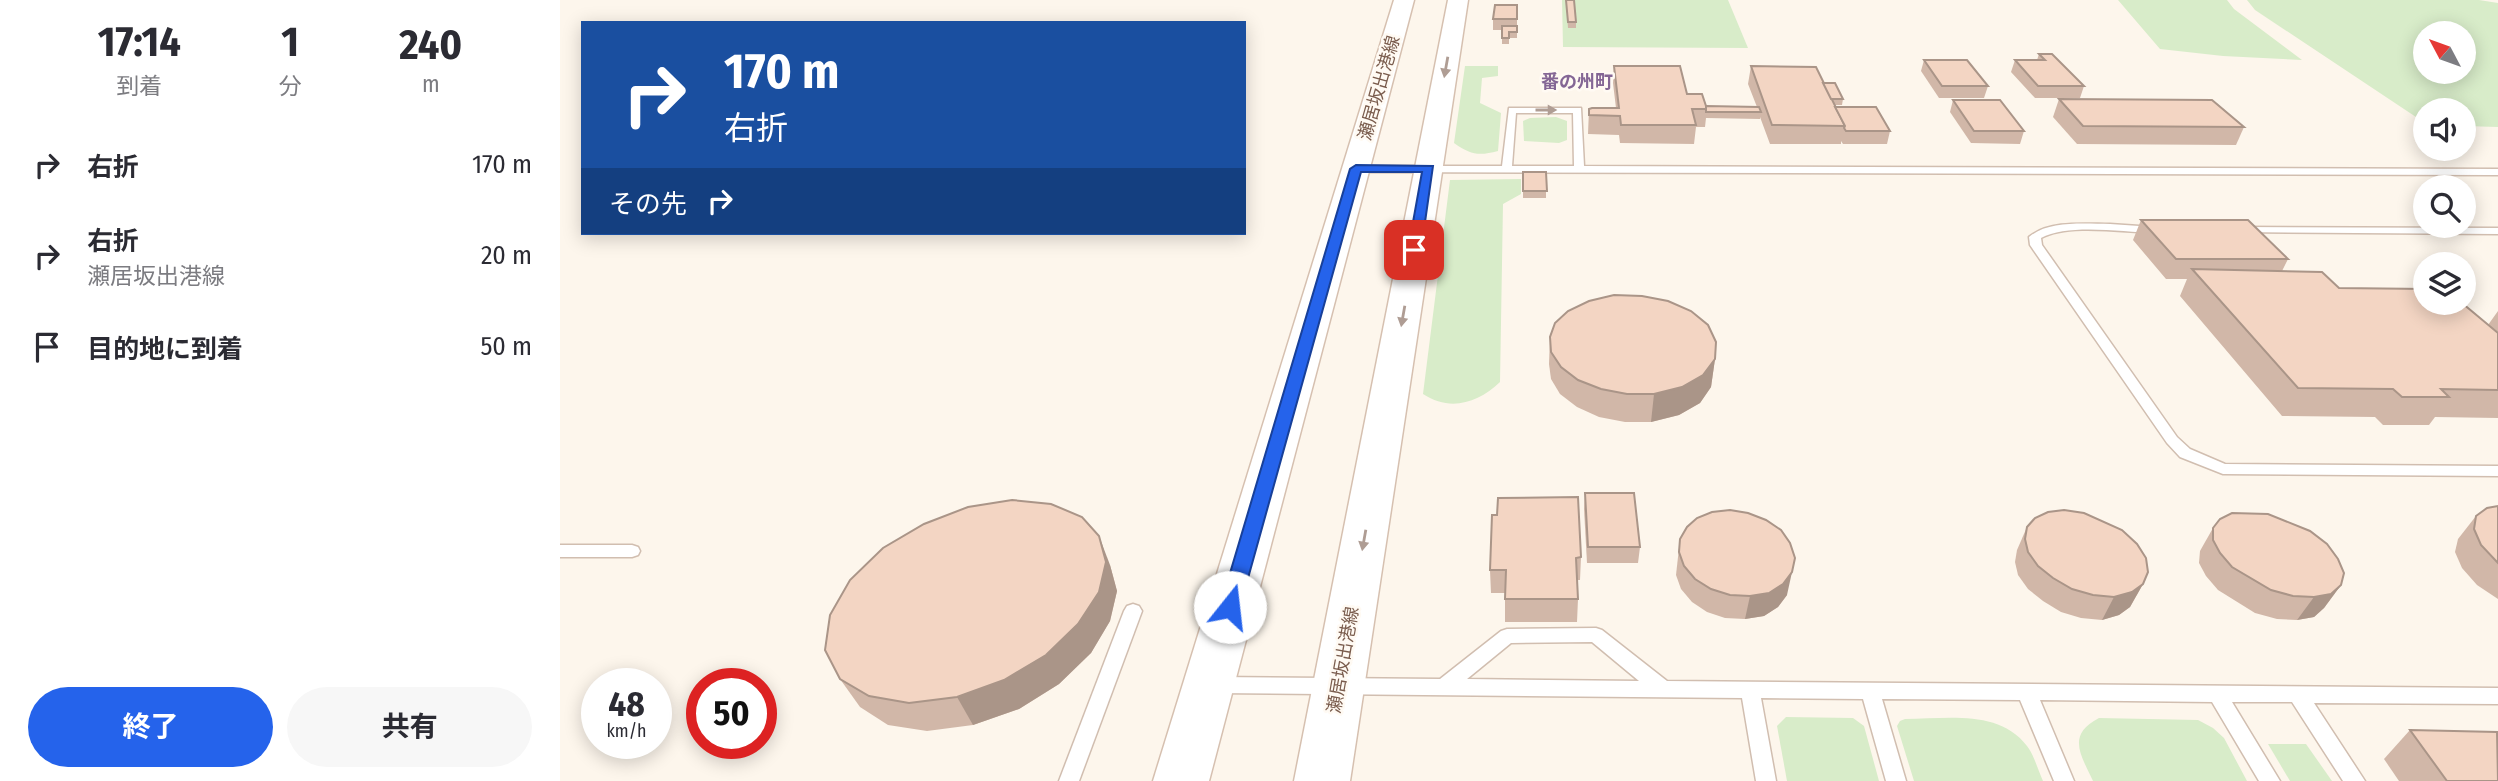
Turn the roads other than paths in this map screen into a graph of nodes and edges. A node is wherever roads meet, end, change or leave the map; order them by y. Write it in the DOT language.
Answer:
graph roads {
  1 [pos="1404,0"];
  2 [pos="1458,0"];
  3 [pos="1429,168"];
  4 [pos="1356,169"];
  5 [pos="1507,169"];
  6 [pos="1579,169"];
  7 [pos="2498,172"];
  8 [pos="2168,230"];
  9 [pos="2223,230"];
  10 [pos="2498,231"];
  11 [pos="2498,471"];
  12 [pos="560,551"];
  13 [pos="632,551"];
  14 [pos="1133,611"];
  15 [pos="1208,685"];
  16 [pos="1339,686"];
  17 [pos="1444,687"];
  18 [pos="1663,690"];
  19 [pos="1750,690"];
  20 [pos="1871,692"];
  21 [pos="2027,693"];
  22 [pos="2218,695"];
  23 [pos="2298,695"];
  24 [pos="2498,696"];
  25 [pos="1069,781"];
  26 [pos="1181,781"];
  27 [pos="1322,781"];
  28 [pos="1766,781"];
  29 [pos="1896,781"];
  30 [pos="2064,781"];
  31 [pos="2270,781"];
  32 [pos="2356,781"];
  1 -- 4 [label="main road, 瀬居坂出港線"];
  2 -- 3 [label="main road, 瀬居坂出港線, one-way"];
  3 -- 4 [label="lane"];
  3 -- 5 [label="lane"];
  3 -- 16 [label="main road, 瀬居坂出港線, one-way"];
  4 -- 15 [label="main road, 瀬居坂出港線"];
  5 -- 6 [label="lane"];
  5 -- 6 [label="lane, one-way"];
  6 -- 7 [label="lane"];
  8 -- 11 [label="lane"];
  9 -- 10 [label="lane"];
  12 -- 13 [label="lane"];
  14 -- 25 [label="lane"];
  15 -- 16 [label="lane"];
  15 -- 26 [label="main road, 瀬居坂出港線"];
  16 -- 17 [label="lane"];
  16 -- 27 [label="main road, 瀬居坂出港線"];
  17 -- 18 [label="lane"];
  17 -- 18 [label="lane"];
  18 -- 19 [label="lane"];
  19 -- 20 [label="lane"];
  19 -- 28 [label="lane"];
  20 -- 21 [label="lane"];
  20 -- 29 [label="lane"];
  21 -- 22 [label="lane"];
  21 -- 30 [label="lane"];
  22 -- 23 [label="lane"];
  22 -- 31 [label="lane"];
  23 -- 24 [label="lane"];
  23 -- 32 [label="lane"];
}
